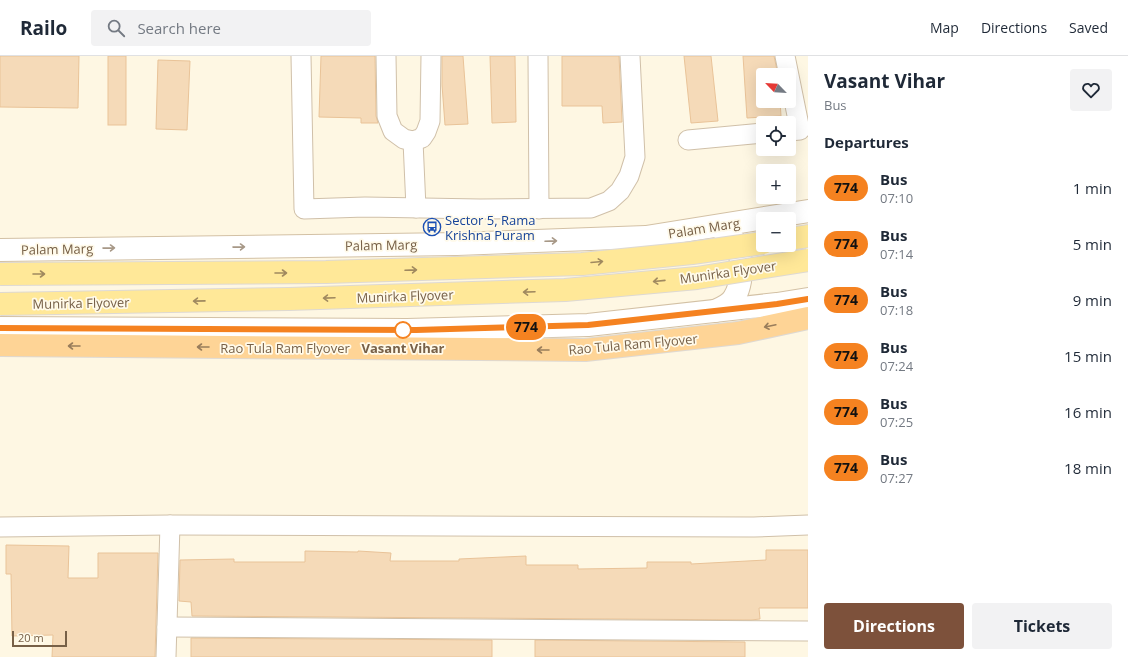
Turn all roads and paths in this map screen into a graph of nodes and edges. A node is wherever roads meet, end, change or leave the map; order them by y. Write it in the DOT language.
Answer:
graph roads {
  1 [pos="301,56"];
  2 [pos="386,56"];
  3 [pos="431,56"];
  4 [pos="538,56"];
  5 [pos="630,56"];
  6 [pos="785,56"];
  7 [pos="796,130"];
  8 [pos="756,134"];
  9 [pos="688,140"];
  10 [pos="413,141"];
  11 [pos="416,208"];
  12 [pos="540,208"];
  13 [pos="808,211"];
  14 [pos="705,228"];
  15 [pos="808,236"];
  16 [pos="796,238"];
  17 [pos="756,244"];
  18 [pos="0,250"];
  19 [pos="808,260"];
  20 [pos="0,274"];
  21 [pos="808,299"];
  22 [pos="0,304"];
  23 [pos="777,304"];
  24 [pos="716,311"];
  25 [pos="808,317"];
  26 [pos="0,328"];
  27 [pos="0,345"];
  28 [pos="808,525"];
  29 [pos="170,526"];
  30 [pos="0,527"];
  31 [pos="167,627"];
  32 [pos="808,631"];
  33 [pos="166,657"];
  1 -- 11 [label="street"];
  2 -- 10 [label="street"];
  3 -- 10 [label="street"];
  4 -- 12 [label="street"];
  5 -- 12 [label="street"];
  6 -- 7 [label="street"];
  8 -- 9 [label="street"];
  10 -- 11 [label="street"];
  11 -- 12 [label="street"];
  13 -- 14 [label="main road, Palam Marg"];
  18 -- 14 [label="main road, Palam Marg, one-way"];
  14 -- 24 [label="main road"];
  15 -- 16 [label="main road"];
  20 -- 17 [label="main road, Munirka Flyover, one-way, bridge"];
  19 -- 22 [label="main road, Munirka Flyover, one-way, bridge"];
  21 -- 23 [label="main road"];
  23 -- 24 [label="main road"];
  23 -- 25 [label="main road"];
  24 -- 26 [label="main road"];
  25 -- 27 [label="highway, Rao Tula Ram Flyover, one-way"];
  28 -- 29 [label="street"];
  29 -- 30 [label="street"];
  29 -- 31 [label="street"];
  31 -- 32 [label="street"];
  31 -- 33 [label="street"];
}
